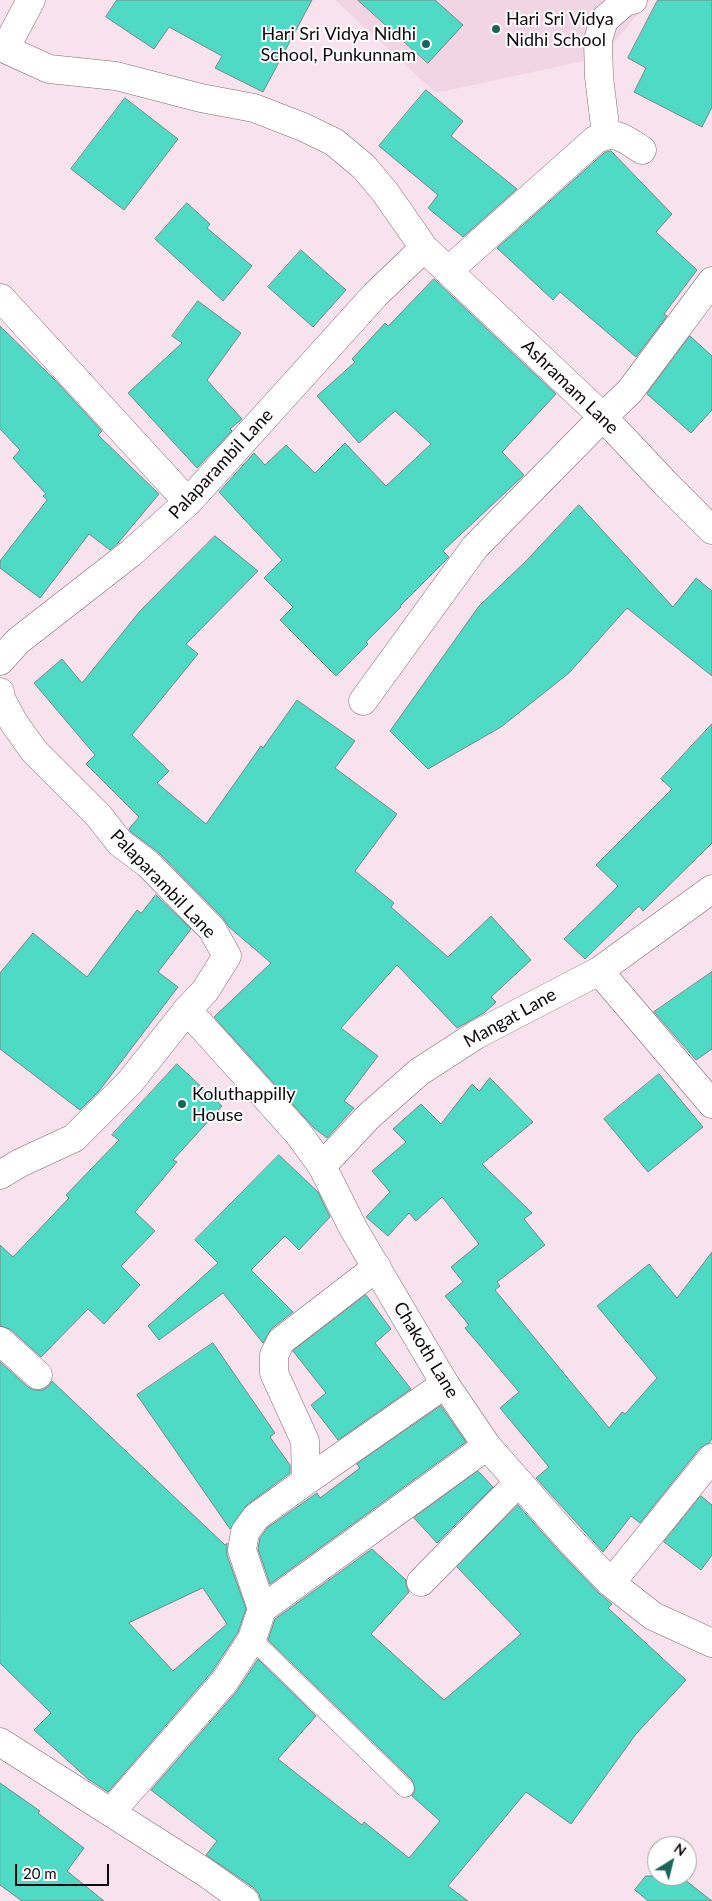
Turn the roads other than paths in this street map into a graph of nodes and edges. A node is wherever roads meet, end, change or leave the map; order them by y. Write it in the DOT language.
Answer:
graph roads {
  1 [pos="31,0"];
  2 [pos="633,0"];
  3 [pos="3,47"];
  4 [pos="606,134"];
  5 [pos="642,150"];
  6 [pos="424,248"];
  7 [pos="448,271"];
  8 [pos="712,281"];
  9 [pos="1,298"];
  10 [pos="602,417"];
  11 [pos="188,502"];
  12 [pos="712,530"];
  13 [pos="0,661"];
  14 [pos="0,692"];
  15 [pos="363,701"];
  16 [pos="712,889"];
  17 [pos="599,971"];
  18 [pos="187,1010"];
  19 [pos="712,1104"];
  20 [pos="322,1166"];
  21 [pos="0,1175"];
  22 [pos="377,1267"];
  23 [pos="0,1341"];
  24 [pos="38,1375"];
  25 [pos="445,1384"];
  26 [pos="488,1446"];
  27 [pos="712,1458"];
  28 [pos="306,1482"];
  29 [pos="519,1482"];
  30 [pos="422,1582"];
  31 [pos="612,1583"];
  32 [pos="262,1608"];
  33 [pos="252,1639"];
  34 [pos="712,1643"];
  35 [pos="0,1742"];
  36 [pos="405,1788"];
  37 [pos="111,1812"];
  38 [pos="245,1901"];
  1 -- 3 [label="street"];
  2 -- 4 [label="street"];
  3 -- 6 [label="street, Ashramam Lane"];
  4 -- 5 [label="street"];
  4 -- 7 [label="street"];
  6 -- 7 [label="street, Ashramam Lane"];
  6 -- 11 [label="street, Palaparambil Lane"];
  7 -- 10 [label="street, Ashramam Lane"];
  8 -- 10 [label="street"];
  9 -- 11 [label="street"];
  10 -- 12 [label="street, Ashramam Lane"];
  10 -- 15 [label="street"];
  11 -- 13 [label="street, Palaparambil Lane"];
  14 -- 18 [label="street, Palaparambil Lane"];
  16 -- 17 [label="street, Mangat Lane"];
  17 -- 19 [label="street"];
  17 -- 20 [label="street, Mangat Lane"];
  18 -- 20 [label="street, Chakoth Lane"];
  18 -- 21 [label="street"];
  20 -- 22 [label="street, Chakoth Lane"];
  22 -- 25 [label="street, Chakoth Lane"];
  22 -- 28 [label="street"];
  23 -- 24 [label="street"];
  25 -- 26 [label="street, Chakoth Lane"];
  25 -- 28 [label="street"];
  26 -- 29 [label="street, Chakoth Lane"];
  26 -- 32 [label="street"];
  27 -- 31 [label="street"];
  28 -- 32 [label="street"];
  29 -- 30 [label="street"];
  29 -- 31 [label="street, Chakoth Lane"];
  31 -- 34 [label="street, Chakoth Lane"];
  32 -- 33 [label="street"];
  33 -- 36 [label="lane"];
  33 -- 37 [label="street"];
  35 -- 37 [label="street"];
  37 -- 38 [label="street"];
}
